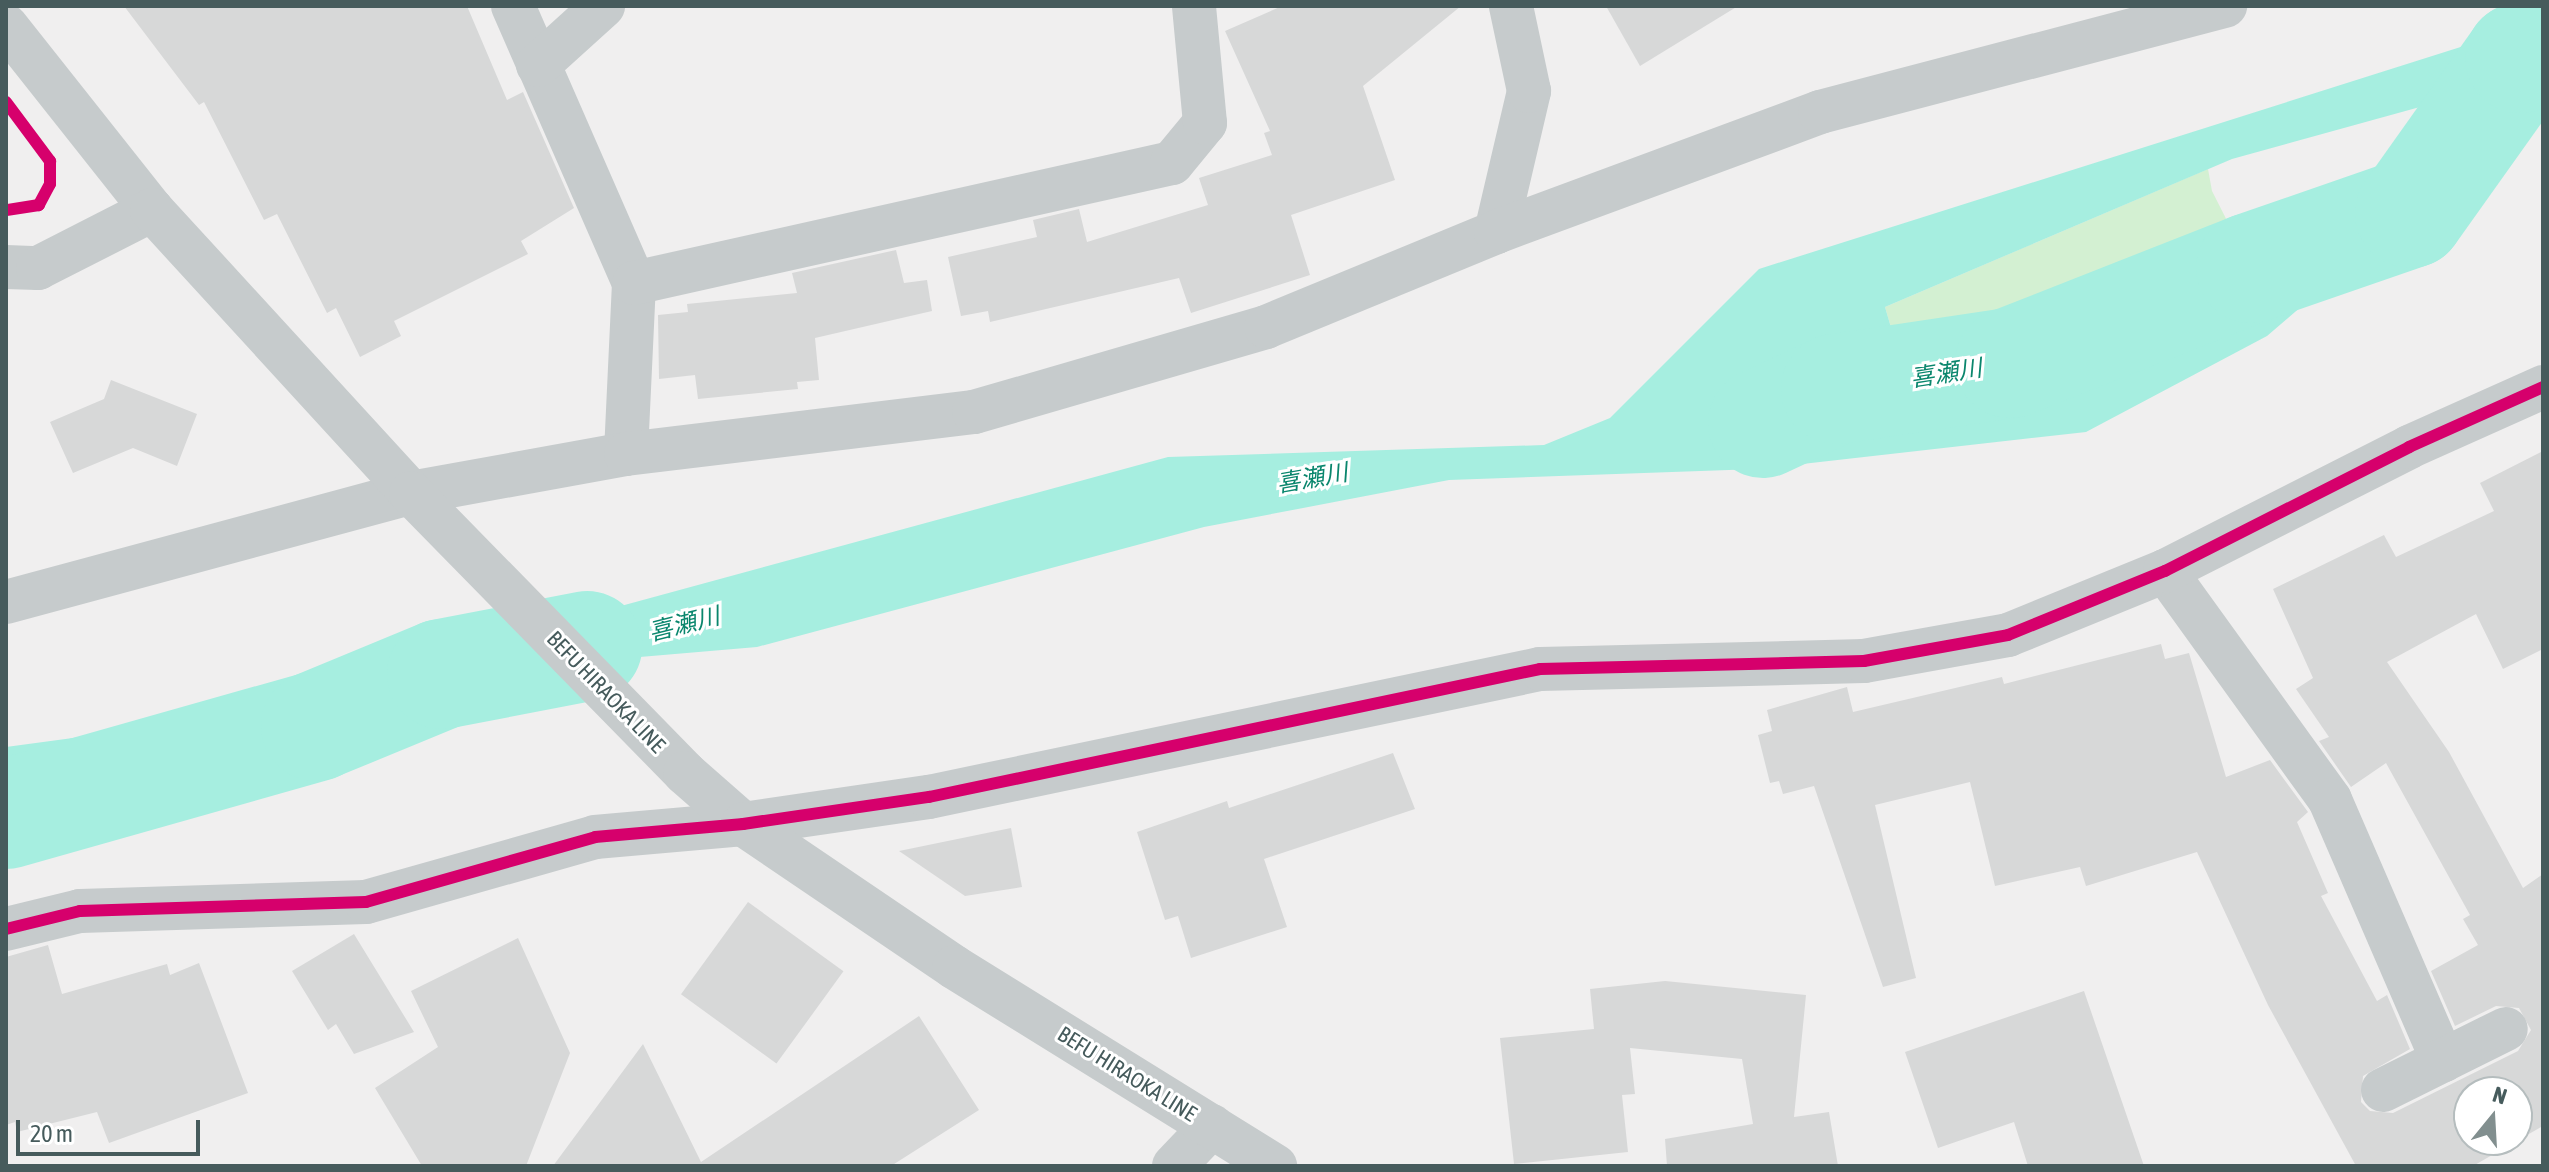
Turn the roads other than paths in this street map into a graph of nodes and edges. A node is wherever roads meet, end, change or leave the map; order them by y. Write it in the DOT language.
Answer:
graph roads {
  1 [pos="513,6"];
  2 [pos="603,6"];
  3 [pos="1194,6"];
  4 [pos="1511,6"];
  5 [pos="2225,6"];
  6 [pos="6,26"];
  7 [pos="538,65"];
  8 [pos="152,210"];
  9 [pos="1496,232"];
  10 [pos="6,267"];
  11 [pos="634,283"];
  12 [pos="2543,387"];
  13 [pos="626,454"];
  14 [pos="411,493"];
  15 [pos="2165,571"];
  16 [pos="6,602"];
  17 [pos="743,824"];
  18 [pos="6,929"];
  19 [pos="2506,1029"];
  20 [pos="2443,1061"];
  21 [pos="2383,1090"];
  22 [pos="1212,1126"];
  23 [pos="1174,1166"];
  24 [pos="1275,1166"];
  1 -- 7 [label="street"];
  2 -- 7 [label="street"];
  3 -- 11 [label="street"];
  4 -- 9 [label="street"];
  5 -- 9 [label="street"];
  6 -- 8 [label="street, BEFU HIRAOKA LINE"];
  7 -- 11 [label="street"];
  8 -- 10 [label="street"];
  8 -- 14 [label="street, BEFU HIRAOKA LINE"];
  9 -- 13 [label="street"];
  11 -- 13 [label="street"];
  12 -- 15 [label="street"];
  13 -- 14 [label="street"];
  14 -- 16 [label="street"];
  14 -- 17 [label="street, BEFU HIRAOKA LINE"];
  15 -- 17 [label="street"];
  15 -- 20 [label="street"];
  17 -- 18 [label="street"];
  17 -- 22 [label="street, BEFU HIRAOKA LINE"];
  19 -- 20 [label="street"];
  20 -- 21 [label="street"];
  22 -- 23 [label="street"];
  22 -- 24 [label="street, BEFU HIRAOKA LINE"];
}
